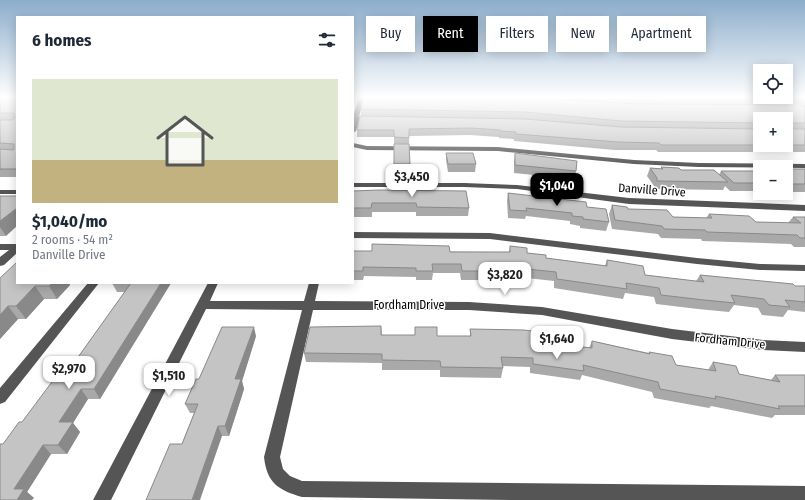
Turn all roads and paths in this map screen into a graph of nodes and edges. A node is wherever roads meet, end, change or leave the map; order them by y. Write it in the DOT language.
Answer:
graph roads {
  1 [pos="354,145"];
  2 [pos="805,166"];
  3 [pos="354,185"];
  4 [pos="0,192"];
  5 [pos="16,192"];
  6 [pos="805,208"];
  7 [pos="354,235"];
  8 [pos="0,247"];
  9 [pos="16,247"];
  10 [pos="16,248"];
  11 [pos="0,263"];
  12 [pos="805,268"];
  13 [pos="93,284"];
  14 [pos="212,284"];
  15 [pos="314,284"];
  16 [pos="201,305"];
  17 [pos="308,305"];
  18 [pos="805,347"];
  19 [pos="0,398"];
  20 [pos="805,494"];
  21 [pos="102,500"];
  1 -- 2 [label="street"];
  3 -- 6 [label="street, Danville Drive"];
  4 -- 5 [label="street"];
  7 -- 12 [label="street"];
  8 -- 9 [label="street"];
  10 -- 11 [label="street"];
  13 -- 19 [label="street"];
  14 -- 16 [label="street"];
  15 -- 17 [label="street"];
  16 -- 17 [label="street, Fordham Drive"];
  16 -- 21 [label="street"];
  17 -- 18 [label="street, Fordham Drive"];
  17 -- 20 [label="street"];
}
